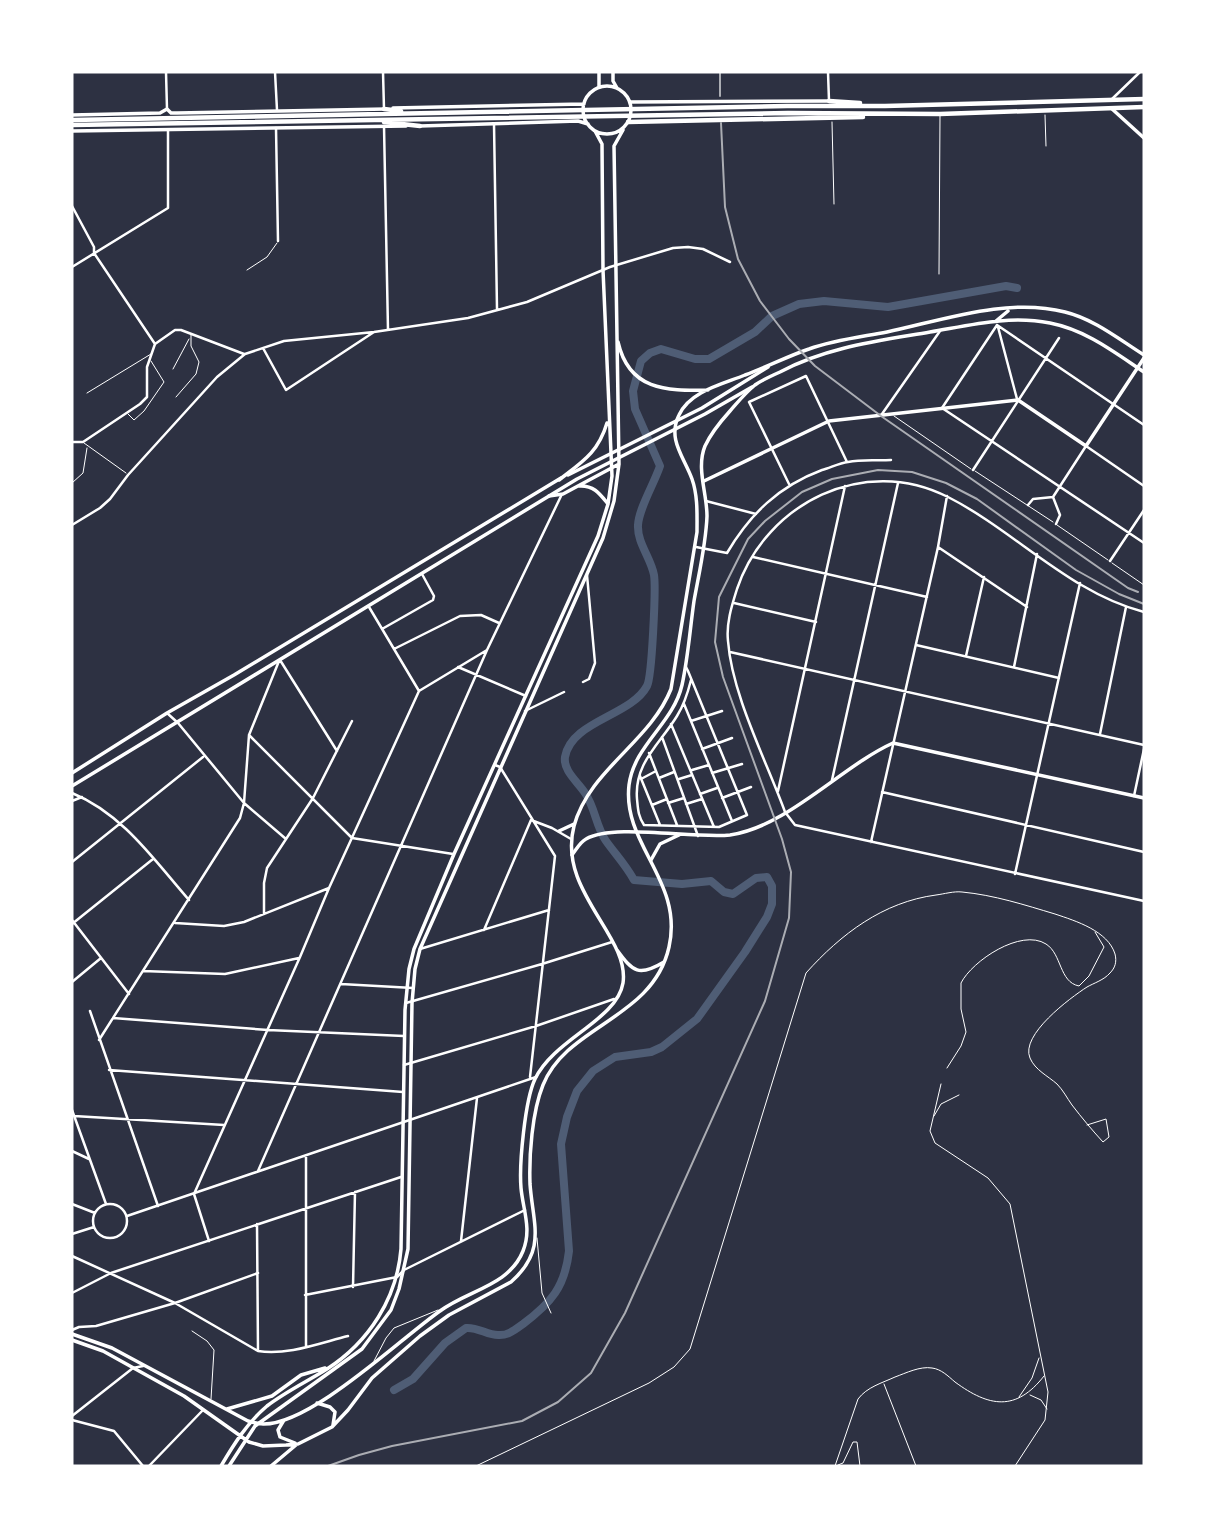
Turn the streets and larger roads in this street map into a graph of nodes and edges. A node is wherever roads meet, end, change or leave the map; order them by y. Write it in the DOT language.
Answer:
graph roads {
  1 [pos="166,72"];
  2 [pos="275,72"];
  3 [pos="383,72"];
  4 [pos="599,72"];
  5 [pos="613,72"];
  6 [pos="828,72"];
  7 [pos="1140,72"];
  8 [pos="617,88"];
  9 [pos="597,89"];
  10 [pos="1144,99"];
  11 [pos="1111,100"];
  12 [pos="829,101"];
  13 [pos="630,102"];
  14 [pos="584,104"];
  15 [pos="885,106"];
  16 [pos="1109,107"];
  17 [pos="1144,107"];
  18 [pos="384,108"];
  19 [pos="166,109"];
  20 [pos="277,110"];
  21 [pos="412,113"];
  22 [pos="885,114"];
  23 [pos="457,115"];
  24 [pos="72,118"];
  25 [pos="365,120"];
  26 [pos="628,122"];
  27 [pos="494,124"];
  28 [pos="588,124"];
  29 [pos="72,125"];
  30 [pos="420,126"];
  31 [pos="384,127"];
  32 [pos="276,128"];
  33 [pos="168,130"];
  34 [pos="623,130"];
  35 [pos="72,131"];
  36 [pos="595,131"];
  37 [pos="1144,138"];
  38 [pos="72,206"];
  39 [pos="278,241"];
  40 [pos="94,253"];
  41 [pos="730,262"];
  42 [pos="615,266"];
  43 [pos="72,267"];
  44 [pos="603,270"];
  45 [pos="497,309"];
  46 [pos="1013,309"];
  47 [pos="978,313"];
  48 [pos="997,323"];
  49 [pos="388,330"];
  50 [pos="940,331"];
  51 [pos="374,332"];
  52 [pos="616,334"];
  53 [pos="1059,338"];
  54 [pos="155,344"];
  55 [pos="263,348"];
  56 [pos="245,355"];
  57 [pos="1144,357"];
  58 [pos="1045,359"];
  59 [pos="772,364"];
  60 [pos="1138,368"];
  61 [pos="1144,372"];
  62 [pos="756,384"];
  63 [pos="710,389"];
  64 [pos="1018,400"];
  65 [pos="1113,405"];
  66 [pos="942,408"];
  67 [pos="881,415"];
  68 [pos="608,421"];
  69 [pos="829,421"];
  70 [pos="1144,425"];
  71 [pos="991,440"];
  72 [pos="72,442"];
  73 [pos="1086,446"];
  74 [pos="771,448"];
  75 [pos="891,460"];
  76 [pos="846,462"];
  77 [pos="619,464"];
  78 [pos="611,468"];
  79 [pos="973,470"];
  80 [pos="559,480"];
  81 [pos="704,481"];
  82 [pos="898,483"];
  83 [pos="789,484"];
  84 [pos="578,486"];
  85 [pos="845,486"];
  86 [pos="1144,486"];
  87 [pos="1060,487"];
  88 [pos="563,494"];
  89 [pos="556,495"];
  90 [pos="549,496"];
  91 [pos="947,496"];
  92 [pos="1054,497"];
  93 [pos="706,500"];
  94 [pos="558,504"];
  95 [pos="608,504"];
  96 [pos="1028,505"];
  97 [pos="1144,510"];
  98 [pos="756,514"];
  99 [pos="1056,524"];
  100 [pos="72,525"];
  101 [pos="1128,534"];
  102 [pos="1144,544"];
  103 [pos="695,547"];
  104 [pos="938,547"];
  105 [pos="703,548"];
  106 [pos="1037,554"];
  107 [pos="751,557"];
  108 [pos="1110,561"];
  109 [pos="422,574"];
  110 [pos="587,575"];
  111 [pos="827,575"];
  112 [pos="984,578"];
  113 [pos="1080,583"];
  114 [pos="876,586"];
  115 [pos="927,597"];
  116 [pos="733,602"];
  117 [pos="368,607"];
  118 [pos="1027,607"];
  119 [pos="1126,607"];
  120 [pos="1144,612"];
  121 [pos="816,622"];
  122 [pos="499,623"];
  123 [pos="382,629"];
  124 [pos="916,645"];
  125 [pos="394,649"];
  126 [pos="487,650"];
  127 [pos="730,652"];
  128 [pos="966,656"];
  129 [pos="280,660"];
  130 [pos="684,664"];
  131 [pos="457,666"];
  132 [pos="1014,667"];
  133 [pos="806,669"];
  134 [pos="237,674"];
  135 [pos="476,674"];
  136 [pos="1060,678"];
  137 [pos="691,680"];
  138 [pos="855,680"];
  139 [pos="246,682"];
  140 [pos="583,682"];
  141 [pos="240,686"];
  142 [pos="419,691"];
  143 [pos="905,691"];
  144 [pos="564,692"];
  145 [pos="526,696"];
  146 [pos="684,702"];
  147 [pos="525,711"];
  148 [pos="722,711"];
  149 [pos="167,713"];
  150 [pos="706,716"];
  151 [pos="352,721"];
  152 [pos="691,721"];
  153 [pos="178,723"];
  154 [pos="671,724"];
  155 [pos="1050,724"];
  156 [pos="249,734"];
  157 [pos="1100,735"];
  158 [pos="662,737"];
  159 [pos="732,738"];
  160 [pos="717,742"];
  161 [pos="893,743"];
  162 [pos="1144,747"];
  163 [pos="702,749"];
  164 [pos="337,751"];
  165 [pos="649,753"];
  166 [pos="204,756"];
  167 [pos="742,764"];
  168 [pos="709,765"];
  169 [pos="497,766"];
  170 [pos="727,767"];
  171 [pos="656,771"];
  172 [pos="674,772"];
  173 [pos="639,773"];
  174 [pos="692,773"];
  175 [pos="712,773"];
  176 [pos="72,774"];
  177 [pos="1038,774"];
  178 [pos="659,778"];
  179 [pos="641,779"];
  180 [pos="678,780"];
  181 [pos="831,784"];
  182 [pos="72,786"];
  183 [pos="751,787"];
  184 [pos="718,788"];
  185 [pos="737,792"];
  186 [pos="778,792"];
  187 [pos="882,792"];
  188 [pos="72,793"];
  189 [pos="700,794"];
  190 [pos="1134,796"];
  191 [pos="82,797"];
  192 [pos="684,798"];
  193 [pos="722,798"];
  194 [pos="1144,798"];
  195 [pos="313,799"];
  196 [pos="702,799"];
  197 [pos="72,801"];
  198 [pos="668,801"];
  199 [pos="244,803"];
  200 [pos="686,804"];
  201 [pos="652,805"];
  202 [pos="783,813"];
  203 [pos="531,820"];
  204 [pos="732,821"];
  205 [pos="122,823"];
  206 [pos="574,824"];
  207 [pos="660,825"];
  208 [pos="1027,825"];
  209 [pos="677,826"];
  210 [pos="695,826"];
  211 [pos="714,827"];
  212 [pos="559,831"];
  213 [pos="637,833"];
  214 [pos="681,835"];
  215 [pos="698,836"];
  216 [pos="352,838"];
  217 [pos="286,839"];
  218 [pos="571,839"];
  219 [pos="584,840"];
  220 [pos="871,842"];
  221 [pos="400,845"];
  222 [pos="1144,852"];
  223 [pos="454,854"];
  224 [pos="572,855"];
  225 [pos="153,859"];
  226 [pos="651,860"];
  227 [pos="72,862"];
  228 [pos="1015,874"];
  229 [pos="329,888"];
  230 [pos="189,900"];
  231 [pos="1144,901"];
  232 [pos="549,909"];
  233 [pos="264,914"];
  234 [pos="72,922"];
  235 [pos="174,923"];
  236 [pos="484,930"];
  237 [pos="613,943"];
  238 [pos="420,949"];
  239 [pos="300,957"];
  240 [pos="101,958"];
  241 [pos="664,962"];
  242 [pos="542,964"];
  243 [pos="144,971"];
  244 [pos="72,982"];
  245 [pos="341,984"];
  246 [pos="407,987"];
  247 [pos="413,988"];
  248 [pos="129,994"];
  249 [pos="618,998"];
  250 [pos="406,1003"];
  251 [pos="412,1003"];
  252 [pos="90,1011"];
  253 [pos="113,1018"];
  254 [pos="536,1026"];
  255 [pos="268,1030"];
  256 [pos="320,1033"];
  257 [pos="404,1036"];
  258 [pos="99,1040"];
  259 [pos="411,1063"];
  260 [pos="403,1065"];
  261 [pos="109,1070"];
  262 [pos="536,1077"];
  263 [pos="244,1079"];
  264 [pos="530,1079"];
  265 [pos="296,1083"];
  266 [pos="403,1092"];
  267 [pos="477,1098"];
  268 [pos="72,1110"];
  269 [pos="74,1116"];
  270 [pos="126,1120"];
  271 [pos="411,1120"];
  272 [pos="402,1124"];
  273 [pos="225,1125"];
  274 [pos="72,1151"];
  275 [pos="306,1156"];
  276 [pos="89,1159"];
  277 [pos="258,1171"];
  278 [pos="401,1177"];
  279 [pos="355,1191"];
  280 [pos="194,1194"];
  281 [pos="72,1204"];
  282 [pos="106,1204"];
  283 [pos="158,1206"];
  284 [pos="305,1207"];
  285 [pos="525,1210"];
  286 [pos="95,1213"];
  287 [pos="127,1216"];
  288 [pos="257,1224"];
  289 [pos="94,1227"];
  290 [pos="72,1234"];
  291 [pos="209,1241"];
  292 [pos="461,1241"];
  293 [pos="72,1256"];
  294 [pos="404,1270"];
  295 [pos="111,1273"];
  296 [pos="258,1273"];
  297 [pos="397,1277"];
  298 [pos="353,1286"];
  299 [pos="72,1293"];
  300 [pos="305,1295"];
  301 [pos="175,1303"];
  302 [pos="72,1332"];
  303 [pos="348,1336"];
  304 [pos="72,1340"];
  305 [pos="306,1346"];
  306 [pos="258,1351"];
  307 [pos="145,1366"];
  308 [pos="331,1367"];
  309 [pos="133,1368"];
  310 [pos="317,1403"];
  311 [pos="225,1409"];
  312 [pos="203,1410"];
  313 [pos="72,1418"];
  314 [pos="286,1419"];
  315 [pos="332,1427"];
  316 [pos="298,1444"];
  317 [pos="143,1466"];
  318 [pos="149,1466"];
  319 [pos="221,1466"];
  320 [pos="229,1466"];
  321 [pos="271,1466"];
  1 -- 19 [label="street"];
  2 -- 20 [label="street"];
  3 -- 18 [label="street"];
  4 -- 9 [label="main road"];
  5 -- 8 [label="main road"];
  6 -- 12 [label="street"];
  7 -- 11 [label="street"];
  8 -- 9 [label="main road"];
  8 -- 13 [label="main road"];
  9 -- 14 [label="main road"];
  10 -- 11 [label="highway"];
  11 -- 15 [label="highway"];
  12 -- 13 [label="main road"];
  12 -- 15 [label="highway"];
  13 -- 26 [label="main road"];
  14 -- 18 [label="main road"];
  14 -- 28 [label="main road"];
  15 -- 23 [label="highway"];
  16 -- 17 [label="highway"];
  16 -- 22 [label="highway"];
  16 -- 37 [label="main road"];
  18 -- 20 [label="main road"];
  18 -- 21 [label="highway"];
  19 -- 20 [label="main road"];
  19 -- 24 [label="main road"];
  21 -- 23 [label="highway"];
  21 -- 24 [label="highway"];
  22 -- 23 [label="highway"];
  22 -- 26 [label="highway"];
  23 -- 25 [label="highway"];
  25 -- 29 [label="highway"];
  25 -- 30 [label="highway"];
  26 -- 34 [label="main road"];
  27 -- 28 [label="main road"];
  27 -- 30 [label="main road"];
  27 -- 45 [label="street"];
  28 -- 36 [label="main road"];
  30 -- 31 [label="main road"];
  31 -- 32 [label="main road"];
  31 -- 49 [label="street"];
  32 -- 33 [label="main road"];
  32 -- 39 [label="street"];
  33 -- 35 [label="main road"];
  33 -- 40 [label="street"];
  34 -- 36 [label="main road"];
  34 -- 42 [label="main road"];
  36 -- 44 [label="main road"];
  38 -- 40 [label="street"];
  40 -- 43 [label="street"];
  40 -- 54 [label="street"];
  41 -- 42 [label="street"];
  42 -- 44 [label="street"];
  42 -- 52 [label="main road"];
  44 -- 45 [label="street"];
  44 -- 68 [label="main road"];
  45 -- 49 [label="street"];
  46 -- 47 [label="main road"];
  46 -- 48 [label="main road"];
  46 -- 57 [label="main road"];
  47 -- 48 [label="main road"];
  47 -- 59 [label="main road"];
  48 -- 50 [label="main road"];
  48 -- 58 [label="street"];
  48 -- 60 [label="main road"];
  48 -- 64 [label="street"];
  48 -- 66 [label="street"];
  49 -- 51 [label="street"];
  50 -- 62 [label="main road"];
  50 -- 67 [label="street"];
  51 -- 55 [label="street"];
  51 -- 55 [label="street"];
  52 -- 63 [label="main road"];
  52 -- 77 [label="main road"];
  53 -- 58 [label="street"];
  54 -- 56 [label="street"];
  54 -- 72 [label="street"];
  55 -- 56 [label="street"];
  56 -- 100 [label="street"];
  57 -- 60 [label="main road"];
  58 -- 64 [label="street"];
  58 -- 65 [label="street"];
  59 -- 63 [label="main road"];
  59 -- 80 [label="main road"];
  60 -- 61 [label="main road"];
  60 -- 65 [label="main road"];
  62 -- 81 [label="main road"];
  62 -- 90 [label="main road"];
  63 -- 103 [label="main road"];
  64 -- 66 [label="main road"];
  64 -- 71 [label="street"];
  64 -- 73 [label="main road"];
  65 -- 70 [label="street"];
  65 -- 73 [label="main road"];
  66 -- 67 [label="main road"];
  66 -- 71 [label="street"];
  67 -- 69 [label="main road"];
  68 -- 78 [label="main road"];
  68 -- 80 [label="main road"];
  69 -- 74 [label="main road"];
  69 -- 74 [label="street"];
  69 -- 76 [label="street"];
  71 -- 79 [label="street"];
  71 -- 87 [label="street"];
  73 -- 86 [label="street"];
  73 -- 87 [label="street"];
  74 -- 81 [label="main road"];
  74 -- 83 [label="street"];
  75 -- 76 [label="street"];
  76 -- 83 [label="street"];
  77 -- 78 [label="main road"];
  77 -- 110 [label="main road"];
  78 -- 84 [label="main road"];
  78 -- 95 [label="main road"];
  80 -- 134 [label="main road"];
  81 -- 93 [label="main road"];
  82 -- 85 [label="street"];
  82 -- 91 [label="street"];
  82 -- 114 [label="street"];
  83 -- 98 [label="street"];
  84 -- 88 [label="main road"];
  84 -- 95 [label="main road"];
  85 -- 107 [label="street"];
  85 -- 111 [label="street"];
  87 -- 92 [label="street"];
  87 -- 101 [label="street"];
  88 -- 89 [label="main road"];
  88 -- 94 [label="street"];
  89 -- 90 [label="main road"];
  89 -- 94 [label="street"];
  90 -- 109 [label="main road"];
  91 -- 104 [label="street"];
  91 -- 106 [label="street"];
  92 -- 96 [label="street"];
  92 -- 99 [label="street"];
  93 -- 98 [label="street"];
  93 -- 105 [label="main road"];
  94 -- 122 [label="street"];
  95 -- 145 [label="main road"];
  97 -- 101 [label="street"];
  98 -- 105 [label="street"];
  101 -- 102 [label="street"];
  101 -- 108 [label="street"];
  103 -- 105 [label="street"];
  103 -- 206 [label="main road"];
  104 -- 112 [label="street"];
  104 -- 115 [label="street"];
  105 -- 130 [label="main road"];
  106 -- 113 [label="street"];
  106 -- 118 [label="street"];
  107 -- 111 [label="street"];
  107 -- 116 [label="street"];
  109 -- 117 [label="main road"];
  109 -- 123 [label="street"];
  110 -- 140 [label="street"];
  110 -- 147 [label="main road"];
  111 -- 114 [label="street"];
  111 -- 121 [label="street"];
  112 -- 118 [label="street"];
  112 -- 128 [label="street"];
  113 -- 119 [label="street"];
  113 -- 136 [label="street"];
  114 -- 115 [label="street"];
  114 -- 138 [label="street"];
  115 -- 124 [label="street"];
  116 -- 121 [label="street"];
  116 -- 127 [label="street"];
  117 -- 123 [label="street"];
  117 -- 129 [label="main road"];
  118 -- 132 [label="street"];
  119 -- 120 [label="street"];
  119 -- 157 [label="street"];
  121 -- 133 [label="street"];
  122 -- 125 [label="street"];
  122 -- 126 [label="street"];
  123 -- 125 [label="street"];
  124 -- 128 [label="street"];
  124 -- 143 [label="street"];
  125 -- 142 [label="street"];
  126 -- 131 [label="street"];
  126 -- 135 [label="street"];
  127 -- 133 [label="street"];
  127 -- 186 [label="street"];
  128 -- 132 [label="street"];
  129 -- 139 [label="main road"];
  129 -- 156 [label="street"];
  129 -- 164 [label="street"];
  130 -- 137 [label="street"];
  130 -- 213 [label="main road"];
  131 -- 135 [label="street"];
  131 -- 142 [label="street"];
  132 -- 136 [label="street"];
  133 -- 138 [label="street"];
  133 -- 186 [label="street"];
  134 -- 139 [label="main road"];
  134 -- 141 [label="main road"];
  134 -- 149 [label="main road"];
  135 -- 145 [label="street"];
  135 -- 221 [label="street"];
  136 -- 155 [label="street"];
  137 -- 146 [label="street"];
  137 -- 150 [label="street"];
  138 -- 143 [label="street"];
  138 -- 181 [label="street"];
  139 -- 141 [label="main road"];
  141 -- 153 [label="main road"];
  142 -- 216 [label="street"];
  143 -- 155 [label="street"];
  143 -- 161 [label="street"];
  144 -- 147 [label="street"];
  145 -- 169 [label="main road"];
  146 -- 152 [label="street"];
  146 -- 154 [label="street"];
  147 -- 169 [label="main road"];
  148 -- 150 [label="street"];
  149 -- 153 [label="street"];
  149 -- 176 [label="main road"];
  150 -- 152 [label="street"];
  150 -- 160 [label="street"];
  151 -- 164 [label="street"];
  152 -- 163 [label="street"];
  153 -- 166 [label="street"];
  153 -- 182 [label="main road"];
  154 -- 158 [label="street"];
  154 -- 174 [label="street"];
  155 -- 157 [label="street"];
  155 -- 177 [label="street"];
  156 -- 195 [label="street"];
  156 -- 199 [label="street"];
  157 -- 162 [label="street"];
  158 -- 165 [label="street"];
  158 -- 172 [label="street"];
  159 -- 160 [label="street"];
  160 -- 163 [label="street"];
  160 -- 170 [label="street"];
  161 -- 177 [label="main road"];
  161 -- 181 [label="main road"];
  161 -- 187 [label="street"];
  162 -- 190 [label="street"];
  163 -- 168 [label="street"];
  164 -- 195 [label="street"];
  165 -- 171 [label="street"];
  165 -- 173 [label="street"];
  166 -- 199 [label="street"];
  166 -- 205 [label="street"];
  167 -- 170 [label="street"];
  168 -- 174 [label="street"];
  168 -- 175 [label="street"];
  169 -- 203 [label="street"];
  169 -- 223 [label="main road"];
  169 -- 238 [label="main road"];
  170 -- 175 [label="street"];
  170 -- 185 [label="street"];
  171 -- 178 [label="street"];
  171 -- 179 [label="street"];
  172 -- 178 [label="street"];
  172 -- 180 [label="street"];
  173 -- 179 [label="street"];
  173 -- 207 [label="street"];
  174 -- 180 [label="street"];
  174 -- 189 [label="street"];
  175 -- 184 [label="street"];
  177 -- 190 [label="main road"];
  177 -- 208 [label="street"];
  178 -- 198 [label="street"];
  179 -- 201 [label="street"];
  180 -- 192 [label="street"];
  181 -- 202 [label="main road"];
  183 -- 185 [label="street"];
  184 -- 189 [label="street"];
  184 -- 193 [label="street"];
  185 -- 193 [label="street"];
  185 -- 204 [label="street"];
  186 -- 202 [label="street"];
  187 -- 208 [label="street"];
  187 -- 220 [label="street"];
  188 -- 191 [label="street"];
  189 -- 196 [label="street"];
  190 -- 194 [label="main road"];
  191 -- 197 [label="street"];
  191 -- 205 [label="street"];
  192 -- 198 [label="street"];
  192 -- 200 [label="street"];
  193 -- 204 [label="street"];
  195 -- 216 [label="street"];
  195 -- 217 [label="street"];
  196 -- 200 [label="street"];
  196 -- 211 [label="street"];
  198 -- 201 [label="street"];
  198 -- 209 [label="street"];
  199 -- 217 [label="street"];
  199 -- 230 [label="street"];
  200 -- 210 [label="street"];
  201 -- 207 [label="street"];
  202 -- 215 [label="main road"];
  202 -- 220 [label="street"];
  203 -- 212 [label="street"];
  203 -- 232 [label="street"];
  203 -- 236 [label="street"];
  204 -- 211 [label="street"];
  205 -- 225 [label="street"];
  205 -- 227 [label="street"];
  206 -- 212 [label="main road"];
  206 -- 218 [label="main road"];
  207 -- 209 [label="street"];
  208 -- 222 [label="street"];
  208 -- 228 [label="street"];
  209 -- 210 [label="street"];
  210 -- 211 [label="street"];
  210 -- 215 [label="street"];
  212 -- 218 [label="street"];
  213 -- 214 [label="main road"];
  213 -- 219 [label="main road"];
  213 -- 226 [label="main road"];
  214 -- 215 [label="main road"];
  214 -- 226 [label="main road"];
  216 -- 221 [label="street"];
  216 -- 229 [label="street"];
  217 -- 233 [label="street"];
  218 -- 219 [label="main road"];
  218 -- 224 [label="main road"];
  219 -- 224 [label="main road"];
  220 -- 228 [label="street"];
  221 -- 223 [label="street"];
  221 -- 245 [label="street"];
  223 -- 246 [label="main road"];
  224 -- 237 [label="main road"];
  225 -- 230 [label="street"];
  225 -- 234 [label="street"];
  226 -- 241 [label="main road"];
  228 -- 231 [label="street"];
  229 -- 233 [label="street"];
  229 -- 239 [label="street"];
  230 -- 235 [label="street"];
  232 -- 236 [label="street"];
  232 -- 242 [label="street"];
  233 -- 235 [label="street"];
  234 -- 240 [label="street"];
  235 -- 243 [label="street"];
  236 -- 238 [label="street"];
  237 -- 241 [label="main road"];
  237 -- 242 [label="street"];
  237 -- 249 [label="main road"];
  238 -- 247 [label="main road"];
  239 -- 243 [label="street"];
  239 -- 255 [label="street"];
  240 -- 244 [label="street"];
  240 -- 248 [label="street"];
  241 -- 315 [label="main road"];
  242 -- 251 [label="street"];
  242 -- 254 [label="street"];
  243 -- 248 [label="street"];
  245 -- 246 [label="street"];
  245 -- 256 [label="street"];
  246 -- 247 [label="street"];
  246 -- 250 [label="main road"];
  247 -- 251 [label="main road"];
  248 -- 253 [label="street"];
  249 -- 254 [label="street"];
  249 -- 262 [label="main road"];
  250 -- 251 [label="street"];
  250 -- 257 [label="main road"];
  251 -- 259 [label="main road"];
  252 -- 258 [label="street"];
  253 -- 255 [label="street"];
  253 -- 258 [label="street"];
  254 -- 259 [label="street"];
  254 -- 264 [label="street"];
  255 -- 256 [label="street"];
  255 -- 263 [label="street"];
  256 -- 257 [label="street"];
  256 -- 265 [label="street"];
  257 -- 260 [label="main road"];
  258 -- 261 [label="street"];
  259 -- 260 [label="street"];
  259 -- 271 [label="main road"];
  260 -- 266 [label="main road"];
  261 -- 263 [label="street"];
  261 -- 270 [label="street"];
  262 -- 264 [label="street"];
  262 -- 285 [label="main road"];
  263 -- 265 [label="street"];
  263 -- 273 [label="street"];
  264 -- 267 [label="street"];
  265 -- 266 [label="street"];
  265 -- 277 [label="street"];
  266 -- 272 [label="main road"];
  267 -- 271 [label="street"];
  267 -- 292 [label="street"];
  268 -- 269 [label="street"];
  269 -- 270 [label="street"];
  269 -- 276 [label="street"];
  270 -- 273 [label="street"];
  270 -- 283 [label="street"];
  271 -- 272 [label="street"];
  271 -- 294 [label="main road"];
  272 -- 275 [label="street"];
  272 -- 278 [label="main road"];
  273 -- 280 [label="street"];
  274 -- 276 [label="street"];
  275 -- 277 [label="street"];
  275 -- 284 [label="street"];
  276 -- 282 [label="street"];
  277 -- 280 [label="street"];
  278 -- 279 [label="street"];
  278 -- 297 [label="main road"];
  279 -- 284 [label="street"];
  279 -- 298 [label="street"];
  280 -- 283 [label="street"];
  280 -- 291 [label="street"];
  281 -- 286 [label="street"];
  282 -- 286 [label="street"];
  282 -- 287 [label="street"];
  283 -- 287 [label="street"];
  284 -- 288 [label="street"];
  284 -- 300 [label="street"];
  285 -- 292 [label="street"];
  285 -- 310 [label="main road"];
  286 -- 289 [label="street"];
  287 -- 289 [label="street"];
  288 -- 291 [label="street"];
  288 -- 296 [label="street"];
  289 -- 290 [label="street"];
  291 -- 295 [label="street"];
  292 -- 294 [label="street"];
  293 -- 295 [label="street"];
  294 -- 297 [label="street"];
  294 -- 320 [label="main road"];
  295 -- 299 [label="street"];
  295 -- 301 [label="street"];
  296 -- 301 [label="street"];
  296 -- 306 [label="street"];
  297 -- 298 [label="street"];
  297 -- 308 [label="main road"];
  298 -- 300 [label="street"];
  300 -- 305 [label="street"];
  301 -- 302 [label="street"];
  301 -- 306 [label="street"];
  302 -- 307 [label="main road"];
  303 -- 305 [label="street"];
  304 -- 309 [label="main road"];
  305 -- 306 [label="street"];
  307 -- 309 [label="street"];
  307 -- 311 [label="main road"];
  308 -- 311 [label="main road"];
  308 -- 319 [label="main road"];
  309 -- 312 [label="main road"];
  309 -- 313 [label="street"];
  310 -- 314 [label="main road"];
  310 -- 315 [label="main road"];
  311 -- 314 [label="main road"];
  312 -- 316 [label="main road"];
  312 -- 318 [label="street"];
  313 -- 317 [label="street"];
  314 -- 316 [label="main road"];
  315 -- 316 [label="main road"];
  316 -- 321 [label="main road"];
}
